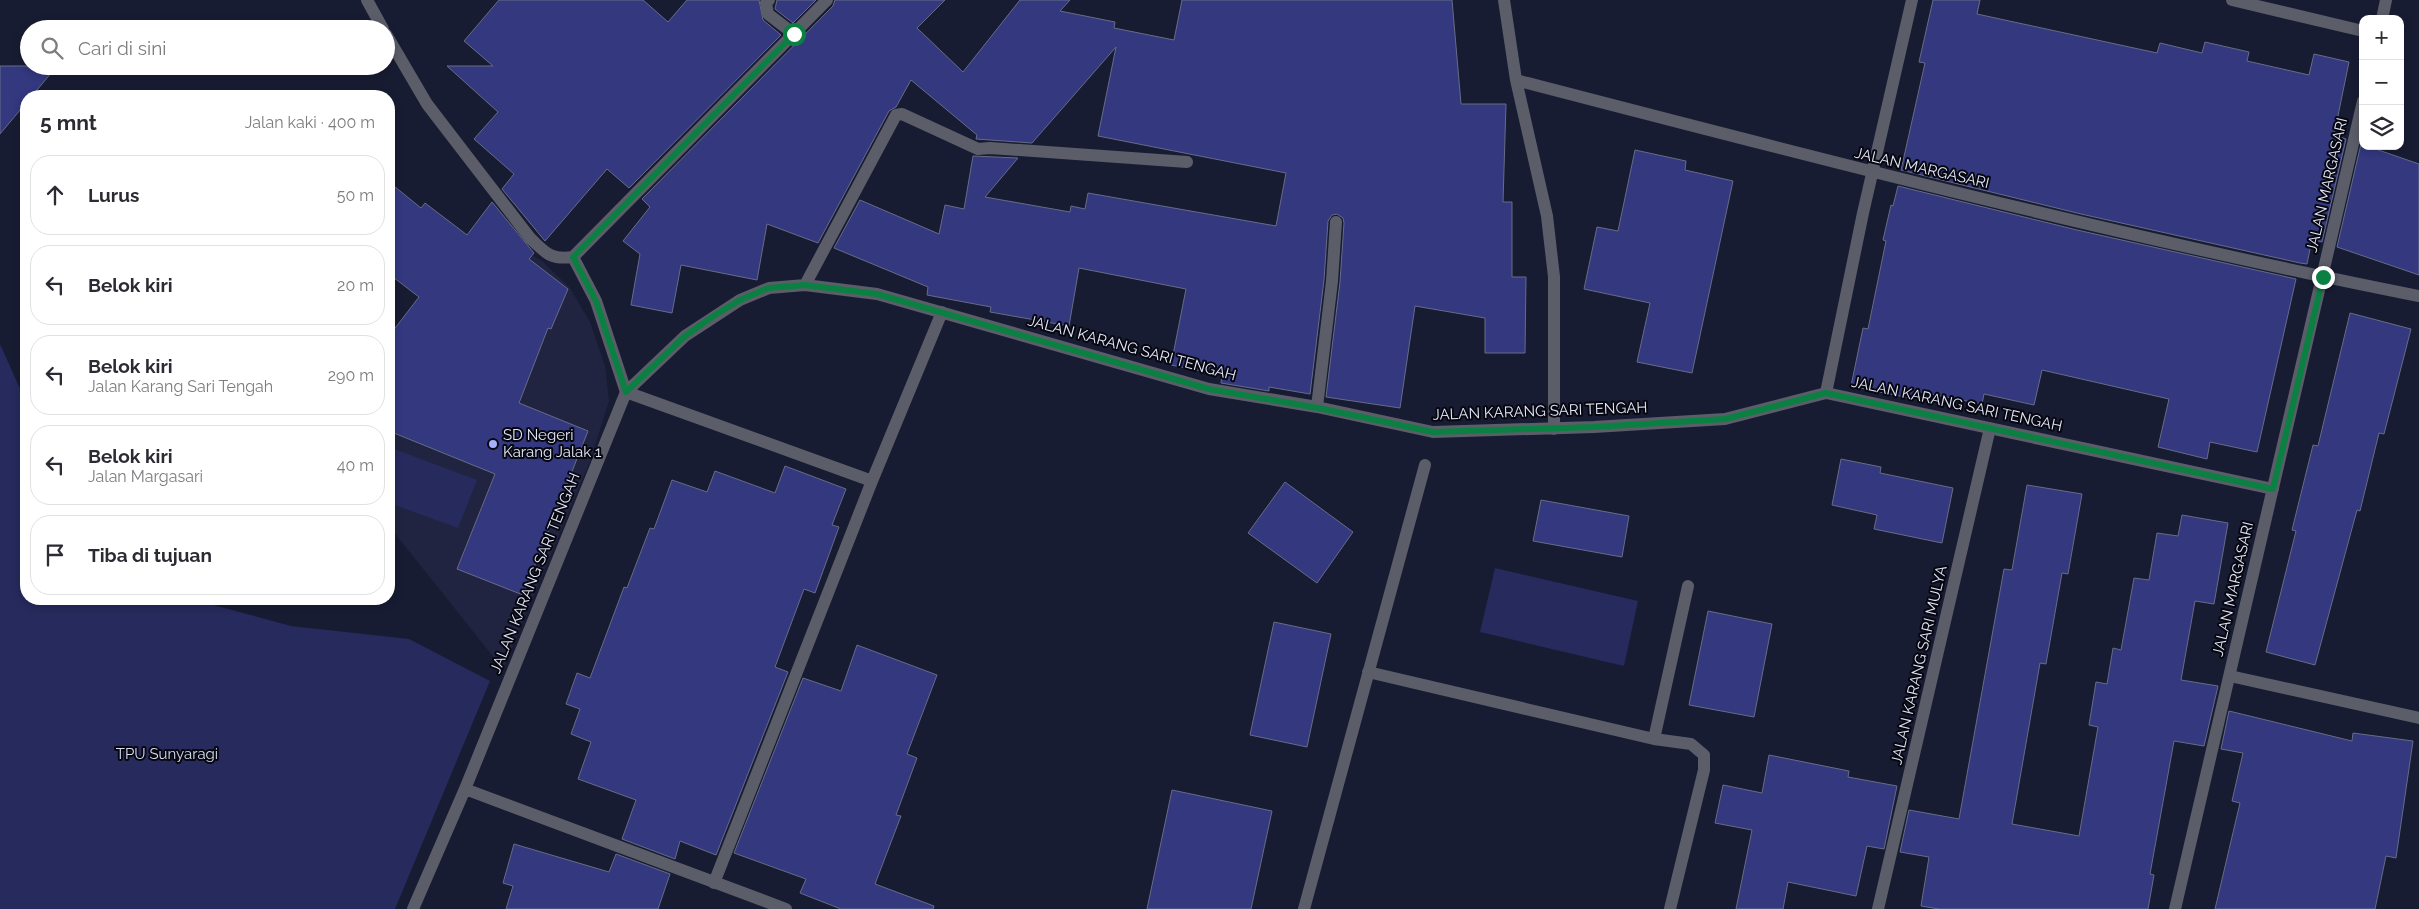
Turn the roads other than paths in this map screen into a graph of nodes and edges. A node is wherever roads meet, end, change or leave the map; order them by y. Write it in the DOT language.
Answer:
graph roads {
  1 [pos="367,0"];
  2 [pos="769,0"];
  3 [pos="827,0"];
  4 [pos="1504,0"];
  5 [pos="1912,0"];
  6 [pos="2232,0"];
  7 [pos="2386,0"];
  8 [pos="2383,15"];
  9 [pos="378,20"];
  10 [pos="2359,30"];
  11 [pos="794,34"];
  12 [pos="395,49"];
  13 [pos="1516,80"];
  14 [pos="2362,105"];
  15 [pos="1187,162"];
  16 [pos="1872,173"];
  17 [pos="1336,222"];
  18 [pos="573,257"];
  19 [pos="2323,277"];
  20 [pos="805,285"];
  21 [pos="2419,296"];
  22 [pos="942,312"];
  23 [pos="626,392"];
  24 [pos="1826,393"];
  25 [pos="1318,408"];
  26 [pos="1990,428"];
  27 [pos="1554,429"];
  28 [pos="1425,464"];
  29 [pos="872,481"];
  30 [pos="2273,489"];
  31 [pos="1688,586"];
  32 [pos="1368,672"];
  33 [pos="2230,676"];
  34 [pos="2419,718"];
  35 [pos="1654,739"];
  36 [pos="465,790"];
  37 [pos="714,883"];
  38 [pos="413,909"];
  39 [pos="786,909"];
  40 [pos="1304,909"];
  41 [pos="1670,909"];
  42 [pos="1878,909"];
  43 [pos="2175,909"];
  1 -- 9 [label="street"];
  2 -- 11 [label="street"];
  3 -- 11 [label="street"];
  4 -- 13 [label="street"];
  5 -- 16 [label="street"];
  6 -- 10 [label="street"];
  7 -- 8 [label="street"];
  11 -- 18 [label="street"];
  12 -- 18 [label="street"];
  13 -- 16 [label="street, JALAN MARGASARI"];
  13 -- 27 [label="street"];
  14 -- 19 [label="street, JALAN MARGASARI"];
  15 -- 20 [label="street"];
  16 -- 19 [label="street, JALAN MARGASARI"];
  16 -- 24 [label="street"];
  17 -- 25 [label="street"];
  18 -- 23 [label="street"];
  19 -- 21 [label="street, JALAN MARGASARI"];
  19 -- 30 [label="street, JALAN MARGASARI"];
  20 -- 22 [label="street, JALAN KARANG SARI TENGAH"];
  20 -- 23 [label="street, JALAN KARANG SARI TENGAH"];
  22 -- 25 [label="street, JALAN KARANG SARI TENGAH"];
  22 -- 29 [label="street"];
  23 -- 29 [label="street"];
  23 -- 36 [label="street, JALAN KARANG SARI TENGAH"];
  24 -- 26 [label="street, JALAN KARANG SARI TENGAH"];
  24 -- 27 [label="street, JALAN KARANG SARI TENGAH"];
  25 -- 27 [label="street, JALAN KARANG SARI TENGAH"];
  26 -- 30 [label="street, JALAN KARANG SARI TENGAH"];
  26 -- 42 [label="street, JALAN KARANG SARI MULYA"];
  28 -- 32 [label="street"];
  29 -- 37 [label="street"];
  30 -- 33 [label="street, JALAN MARGASARI"];
  31 -- 35 [label="street"];
  32 -- 35 [label="street"];
  32 -- 40 [label="street"];
  33 -- 34 [label="street"];
  33 -- 43 [label="street, JALAN MARGASARI"];
  35 -- 41 [label="street"];
  36 -- 37 [label="street"];
  36 -- 38 [label="street, JALAN KARANG SARI TENGAH"];
  37 -- 39 [label="street"];
}
